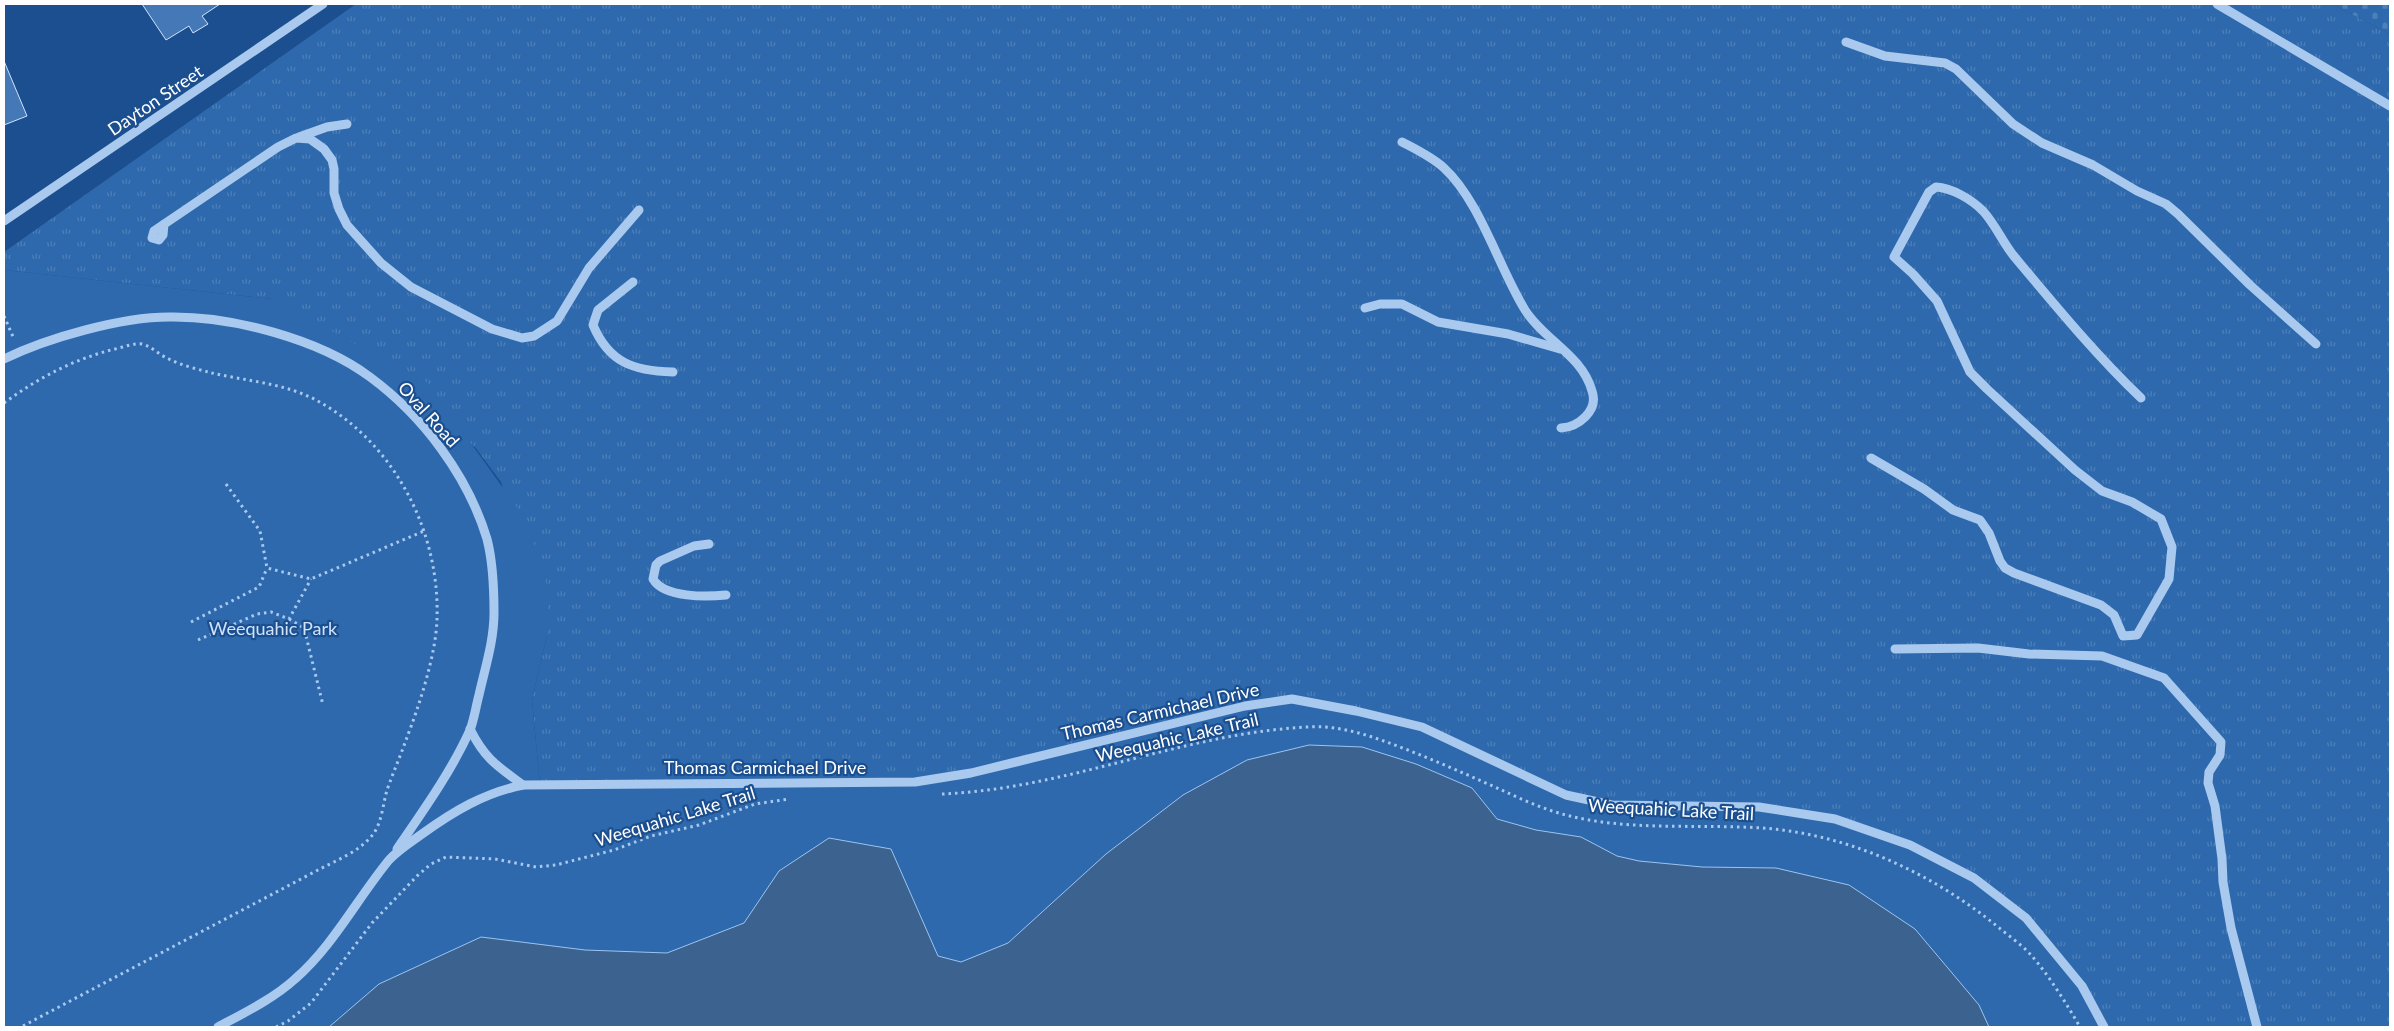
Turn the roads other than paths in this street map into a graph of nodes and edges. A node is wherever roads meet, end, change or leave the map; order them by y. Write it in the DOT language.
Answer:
graph roads {
  1 [pos="323,4"];
  2 [pos="2218,4"];
  3 [pos="1846,42"];
  4 [pos="2390,106"];
  5 [pos="347,124"];
  6 [pos="296,138"];
  7 [pos="1402,142"];
  8 [pos="639,210"];
  9 [pos="4,221"];
  10 [pos="164,224"];
  11 [pos="633,282"];
  12 [pos="1365,308"];
  13 [pos="2316,344"];
  14 [pos="1564,351"];
  15 [pos="4,359"];
  16 [pos="673,372"];
  17 [pos="2141,398"];
  18 [pos="1560,428"];
  19 [pos="1871,458"];
  20 [pos="709,544"];
  21 [pos="726,595"];
  22 [pos="1895,649"];
  23 [pos="470,729"];
  24 [pos="523,785"];
  25 [pos="390,859"];
  26 [pos="218,1027"];
  27 [pos="2104,1027"];
  28 [pos="2257,1027"];
  1 -- 9 [label="street, Dayton Street"];
  2 -- 4 [label="street"];
  3 -- 13 [label="street"];
  5 -- 6 [label="street"];
  6 -- 8 [label="street"];
  6 -- 10 [label="street"];
  7 -- 14 [label="street"];
  11 -- 16 [label="street"];
  12 -- 14 [label="street"];
  14 -- 18 [label="street"];
  15 -- 23 [label="street, Oval Road"];
  17 -- 19 [label="street"];
  20 -- 21 [label="street"];
  22 -- 28 [label="street"];
  23 -- 24 [label="street"];
  23 -- 25 [label="street, Oval Road"];
  24 -- 25 [label="street, Thomas Carmichael Drive"];
  24 -- 27 [label="street, Thomas Carmichael Drive"];
  25 -- 26 [label="street, Thomas Carmichael Drive"];
}
